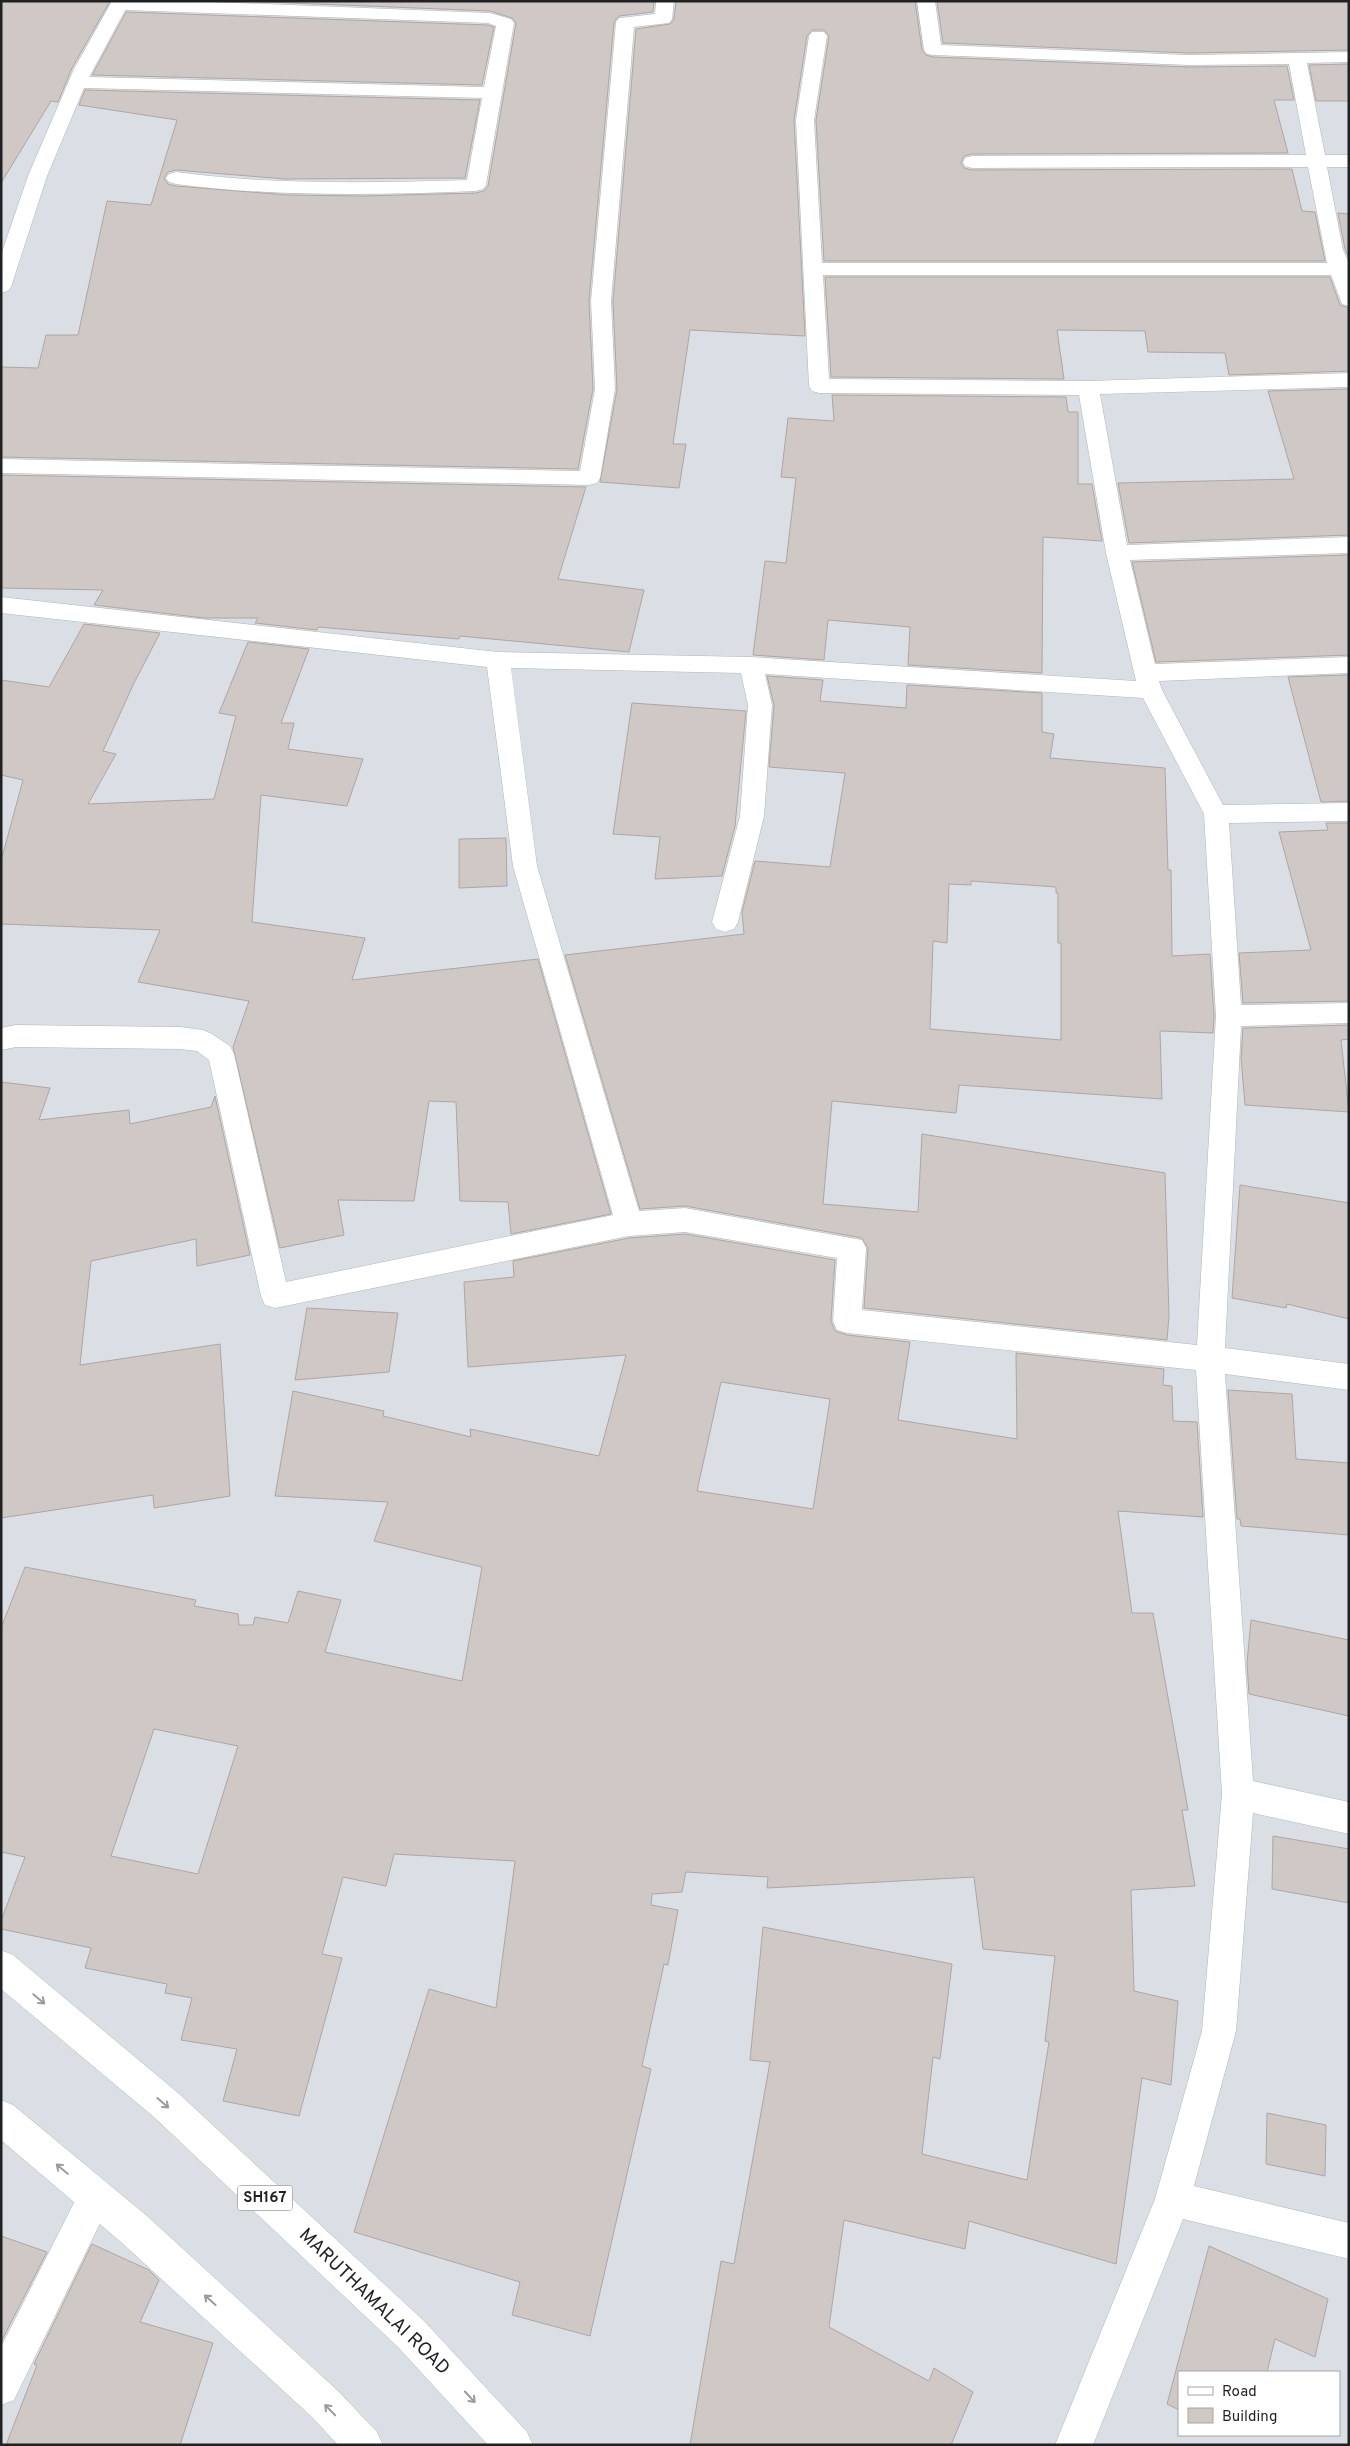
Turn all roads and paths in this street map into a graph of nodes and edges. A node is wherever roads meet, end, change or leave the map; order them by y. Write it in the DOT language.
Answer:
graph roads {
  1 [pos="665,1"];
  2 [pos="926,1"];
  3 [pos="120,2"];
  4 [pos="437,9"];
  5 [pos="818,36"];
  6 [pos="1349,57"];
  7 [pos="1297,58"];
  8 [pos="77,82"];
  9 [pos="493,93"];
  10 [pos="1317,161"];
  11 [pos="1349,161"];
  12 [pos="972,162"];
  13 [pos="176,178"];
  14 [pos="11,224"];
  15 [pos="1344,268"];
  16 [pos="814,269"];
  17 [pos="1,287"];
  18 [pos="1349,300"];
  19 [pos="1349,380"];
  20 [pos="1088,388"];
  21 [pos="1,466"];
  22 [pos="1349,545"];
  23 [pos="1117,553"];
  24 [pos="1,605"];
  25 [pos="498,660"];
  26 [pos="751,664"];
  27 [pos="1349,666"];
  28 [pos="1148,681"];
  29 [pos="1349,812"];
  30 [pos="1216,814"];
  31 [pos="725,922"];
  32 [pos="1349,1012"];
  33 [pos="1229,1016"];
  34 [pos="1,1040"];
  35 [pos="629,1224"];
  36 [pos="1210,1359"];
  37 [pos="1349,1376"];
  38 [pos="1238,1794"];
  39 [pos="1349,1818"];
  40 [pos="1,1968"];
  41 [pos="1,2117"];
  42 [pos="95,2197"];
  43 [pos="1173,2199"];
  44 [pos="1349,2241"];
  45 [pos="1,2387"];
  46 [pos="364,2445"];
  47 [pos="514,2445"];
  48 [pos="1074,2445"];
  1 -- 21 [label="street"];
  2 -- 7 [label="street"];
  3 -- 4 [label="street"];
  3 -- 8 [label="street"];
  4 -- 9 [label="street"];
  5 -- 16 [label="street"];
  6 -- 7 [label="street"];
  7 -- 10 [label="street"];
  8 -- 9 [label="street"];
  8 -- 14 [label="street"];
  9 -- 13 [label="street"];
  10 -- 11 [label="street"];
  10 -- 12 [label="street"];
  10 -- 15 [label="street"];
  14 -- 17 [label="street"];
  15 -- 16 [label="street"];
  15 -- 18 [label="street"];
  16 -- 20 [label="street"];
  19 -- 20 [label="street"];
  20 -- 23 [label="street"];
  22 -- 23 [label="street"];
  23 -- 28 [label="street"];
  24 -- 25 [label="street"];
  25 -- 26 [label="street"];
  25 -- 35 [label="street"];
  26 -- 28 [label="street"];
  26 -- 31 [label="street"];
  27 -- 28 [label="street"];
  28 -- 30 [label="street"];
  29 -- 30 [label="street"];
  30 -- 33 [label="street"];
  32 -- 33 [label="street"];
  33 -- 36 [label="street"];
  34 -- 35 [label="street"];
  35 -- 36 [label="street"];
  36 -- 37 [label="street"];
  36 -- 38 [label="street"];
  38 -- 39 [label="street"];
  38 -- 43 [label="street"];
  40 -- 47 [label="street, MARUTHAMALAI ROAD / SH167, one-way"];
  42 -- 41 [label="street, one-way"];
  42 -- 45 [label="street"];
  46 -- 42 [label="street, one-way"];
  43 -- 44 [label="street"];
  43 -- 48 [label="street"];
}
